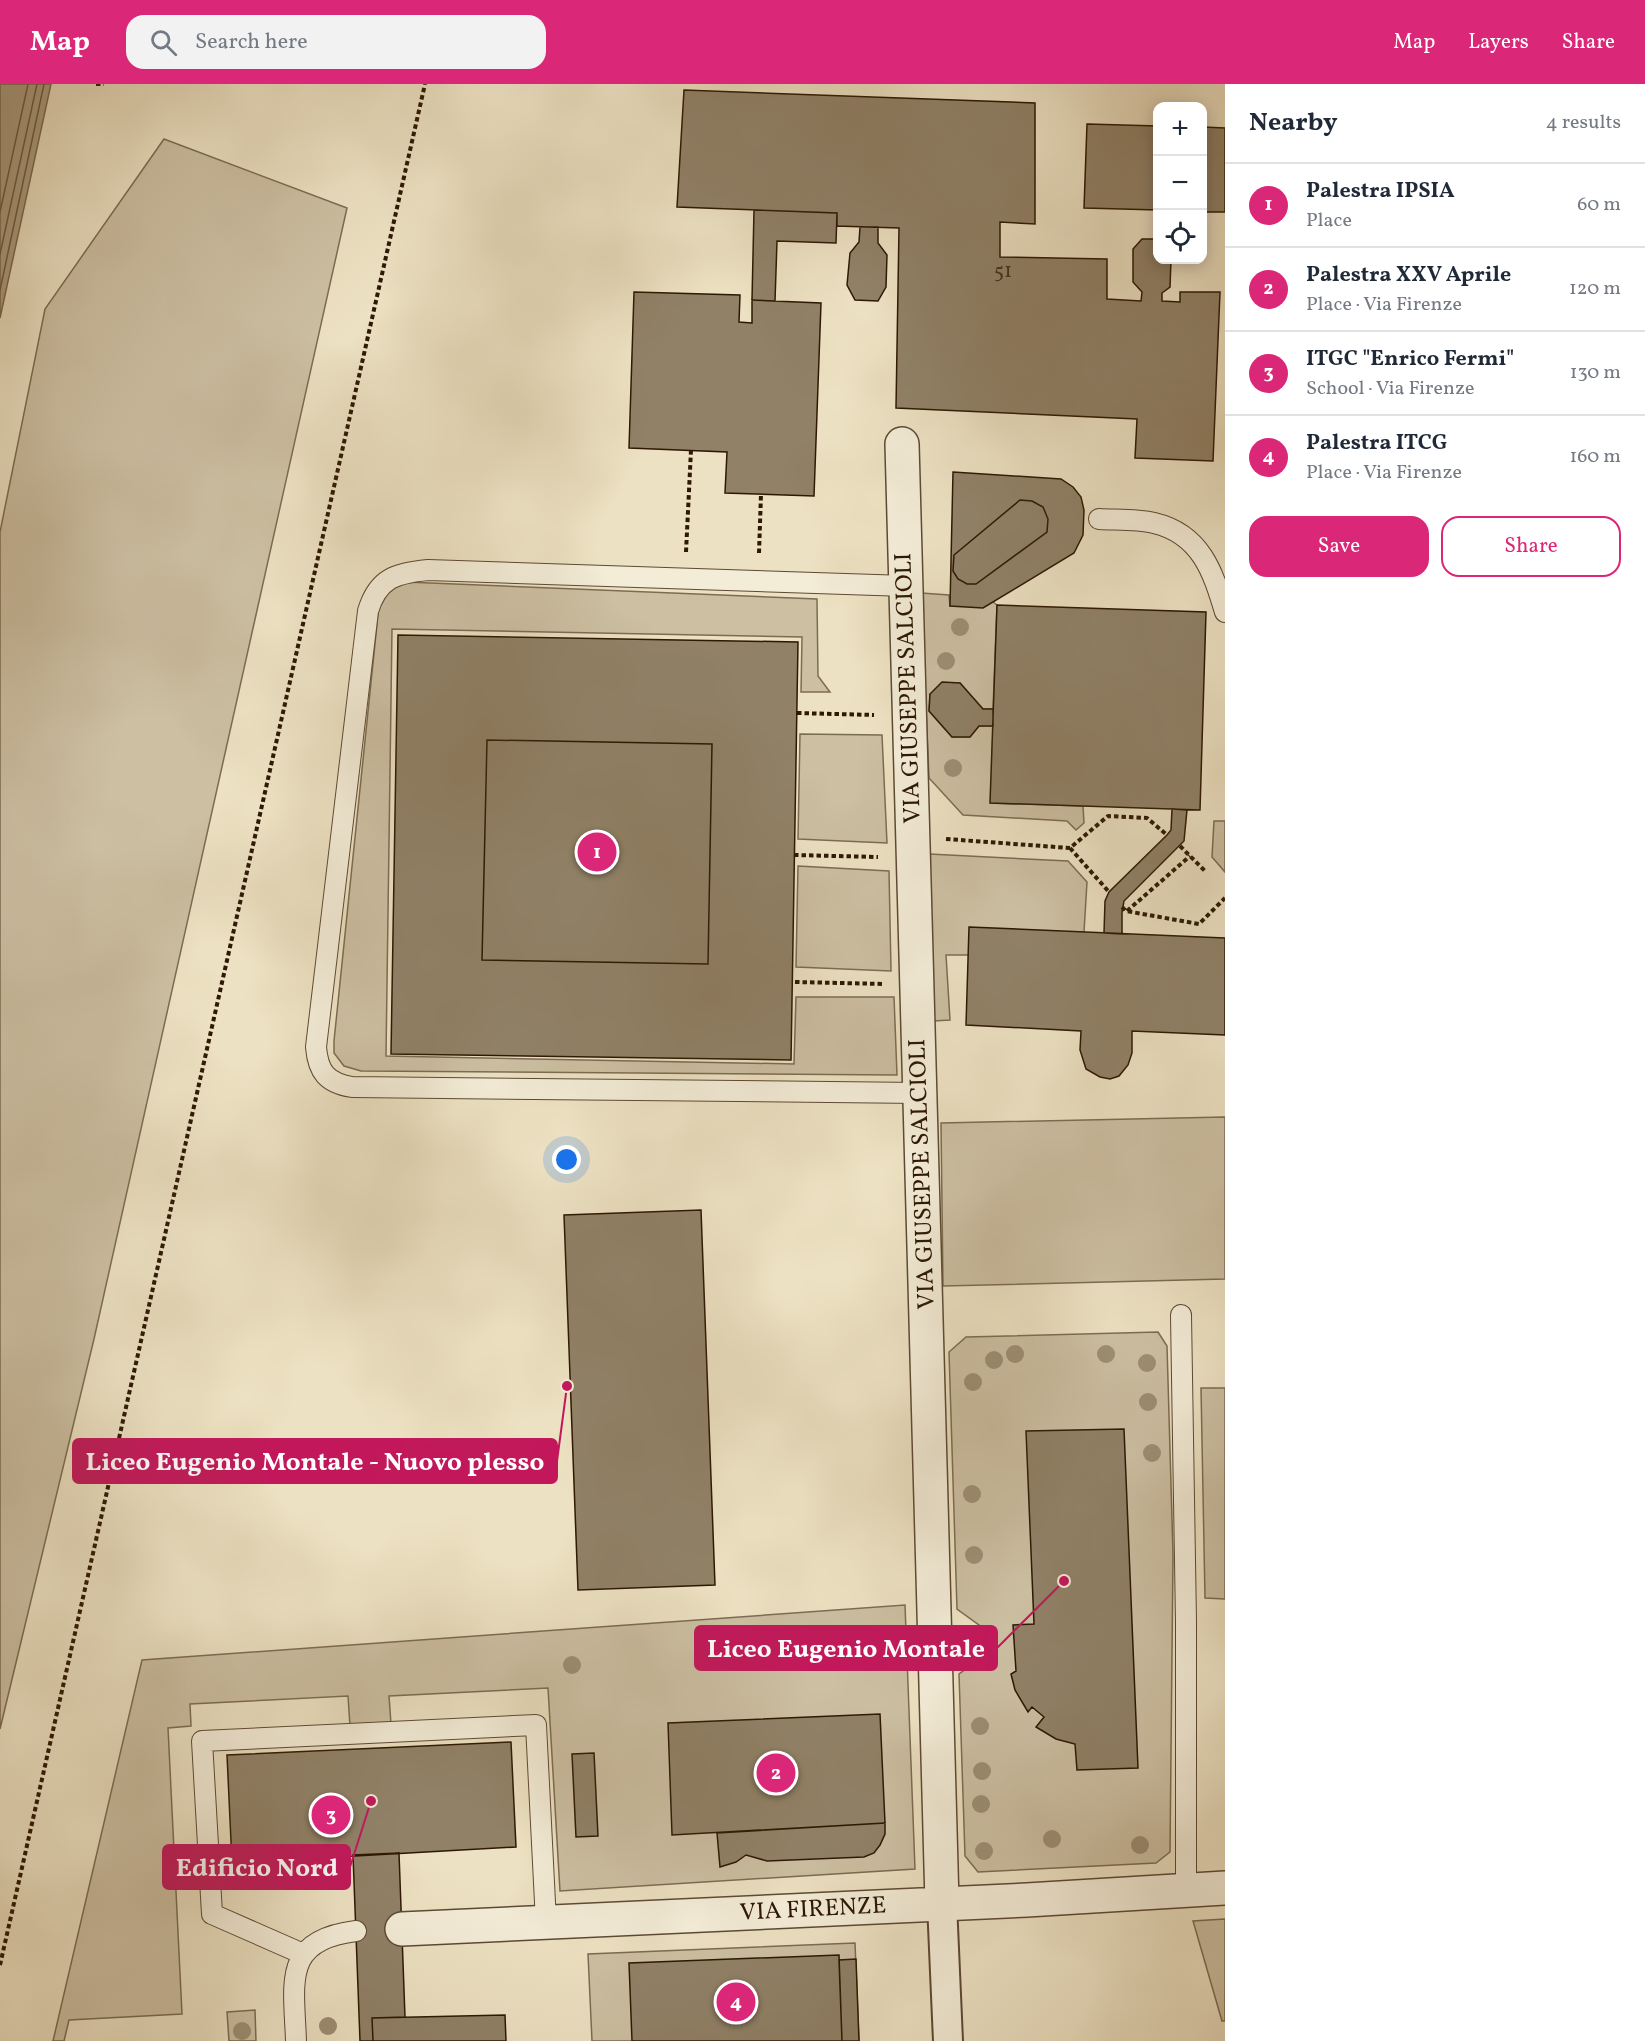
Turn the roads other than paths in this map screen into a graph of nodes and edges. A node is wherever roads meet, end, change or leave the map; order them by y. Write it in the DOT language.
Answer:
graph roads {
  1 [pos="902,444"];
  2 [pos="1099,519"];
  3 [pos="906,586"];
  4 [pos="1225,612"];
  5 [pos="920,1093"];
  6 [pos="1181,1315"];
  7 [pos="1225,1888"];
  8 [pos="1186,1890"];
  9 [pos="942,1903"];
  10 [pos="546,1922"];
  11 [pos="402,1929"];
  12 [pos="356,1931"];
  13 [pos="303,1954"];
  14 [pos="296,2041"];
  15 [pos="948,2041"];
  1 -- 3 [label="street, VIA GIUSEPPE SALCIOLI"];
  2 -- 4 [label="lane"];
  3 -- 5 [label="street, VIA GIUSEPPE SALCIOLI"];
  3 -- 5 [label="lane"];
  5 -- 9 [label="street, VIA GIUSEPPE SALCIOLI"];
  6 -- 8 [label="lane"];
  7 -- 8 [label="street, VIA FIRENZE"];
  8 -- 9 [label="street, VIA FIRENZE"];
  9 -- 10 [label="street, VIA FIRENZE"];
  9 -- 15 [label="street"];
  10 -- 11 [label="street, VIA FIRENZE"];
  10 -- 13 [label="lane"];
  12 -- 13 [label="lane"];
  13 -- 14 [label="lane"];
}
